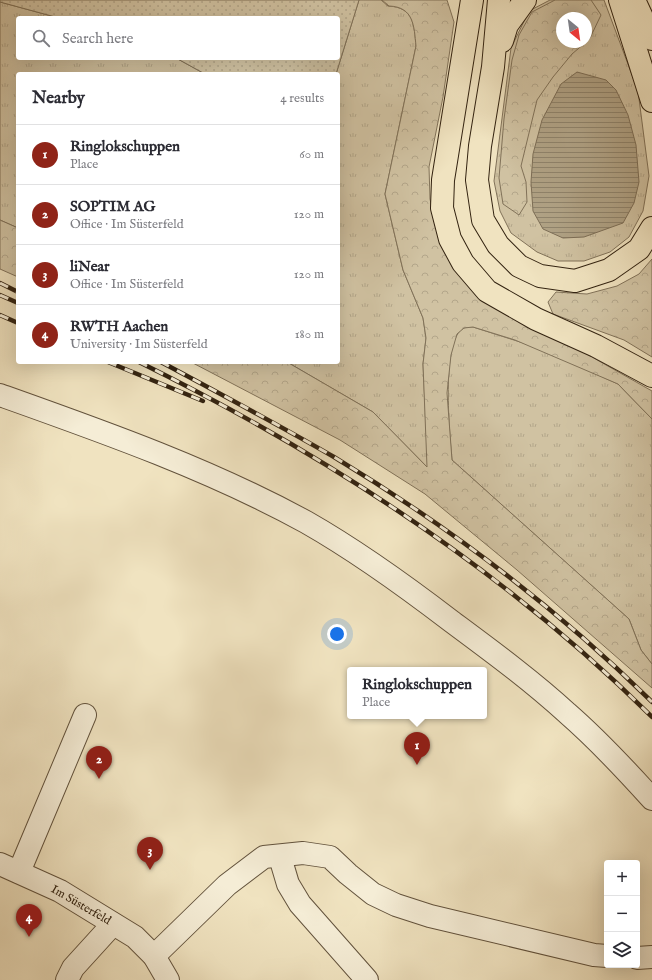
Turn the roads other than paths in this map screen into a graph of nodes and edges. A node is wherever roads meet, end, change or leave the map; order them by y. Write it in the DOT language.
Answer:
graph roads {
  1 [pos="454,0"];
  2 [pos="472,0"];
  3 [pos="499,0"];
  4 [pos="525,0"];
  5 [pos="620,0"];
  6 [pos="634,0"];
  7 [pos="466,34"];
  8 [pos="652,39"];
  9 [pos="494,67"];
  10 [pos="652,100"];
  11 [pos="652,228"];
  12 [pos="652,376"];
  13 [pos="0,395"];
  14 [pos="85,715"];
  15 [pos="652,799"];
  16 [pos="272,857"];
  17 [pos="9,868"];
  18 [pos="113,924"];
  19 [pos="154,956"];
  20 [pos="604,956"];
  21 [pos="652,957"];
  22 [pos="640,958"];
  23 [pos="67,980"];
  24 [pos="168,980"];
  25 [pos="367,980"];
  1 -- 7 [label="highway"];
  2 -- 7 [label="highway"];
  3 -- 9 [label="highway"];
  4 -- 9 [label="highway"];
  5 -- 10 [label="highway"];
  6 -- 8 [label="highway"];
  7 -- 12 [label="highway"];
  9 -- 11 [label="highway"];
  13 -- 15 [label="street"];
  14 -- 17 [label="street"];
  16 -- 19 [label="street"];
  16 -- 20 [label="street"];
  16 -- 25 [label="street"];
  17 -- 18 [label="street, Im Süsterfeld"];
  18 -- 19 [label="street, Im Süsterfeld"];
  18 -- 23 [label="street"];
  19 -- 24 [label="street, Im Süsterfeld"];
  21 -- 22 [label="street"];
}
